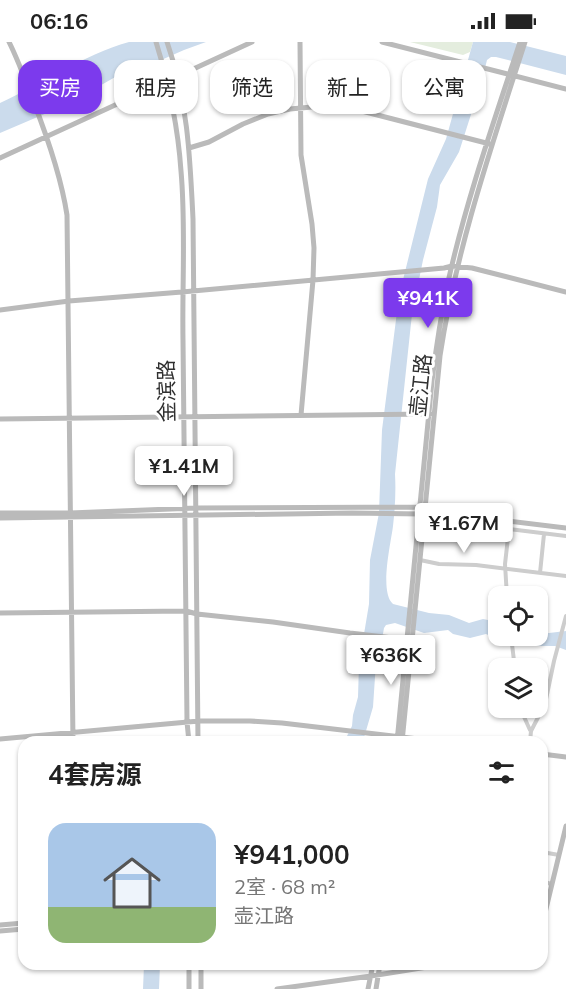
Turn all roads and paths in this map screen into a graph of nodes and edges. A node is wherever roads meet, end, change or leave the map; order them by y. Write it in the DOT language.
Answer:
graph roads {
  1 [pos="9,42"];
  2 [pos="156,42"];
  3 [pos="167,42"];
  4 [pos="252,42"];
  5 [pos="300,42"];
  6 [pos="382,42"];
  7 [pos="520,42"];
  8 [pos="525,42"];
  9 [pos="161,60"];
  10 [pos="173,60"];
  11 [pos="198,66"];
  12 [pos="514,66"];
  13 [pos="512,75"];
  14 [pos="566,88"];
  15 [pos="114,106"];
  16 [pos="301,107"];
  17 [pos="173,114"];
  18 [pos="185,114"];
  19 [pos="47,137"];
  20 [pos="490,144"];
  21 [pos="189,148"];
  22 [pos="0,158"];
  23 [pos="454,266"];
  24 [pos="193,268"];
  25 [pos="183,269"];
  26 [pos="313,280"];
  27 [pos="193,291"];
  28 [pos="182,292"];
  29 [pos="566,292"];
  30 [pos="69,301"];
  31 [pos="0,310"];
  32 [pos="194,316"];
  33 [pos="183,317"];
  34 [pos="432,414"];
  35 [pos="301,415"];
  36 [pos="194,417"];
  37 [pos="184,418"];
  38 [pos="0,419"];
  39 [pos="70,419"];
  40 [pos="423,510"];
  41 [pos="185,512"];
  42 [pos="196,512"];
  43 [pos="0,513"];
  44 [pos="70,515"];
  45 [pos="0,518"];
  46 [pos="566,528"];
  47 [pos="544,534"];
  48 [pos="566,536"];
  49 [pos="420,560"];
  50 [pos="505,570"];
  51 [pos="540,573"];
  52 [pos="566,576"];
  53 [pos="506,586"];
  54 [pos="413,606"];
  55 [pos="186,611"];
  56 [pos="72,612"];
  57 [pos="0,613"];
  58 [pos="197,614"];
  59 [pos="566,616"];
  60 [pos="410,636"];
  61 [pos="525,718"];
  62 [pos="199,720"];
  63 [pos="187,722"];
  64 [pos="531,731"];
  65 [pos="72,733"];
  66 [pos="36,736"];
  67 [pos="72,736"];
  68 [pos="188,736"];
  69 [pos="198,736"];
  70 [pos="384,736"];
  71 [pos="400,736"];
  72 [pos="531,736"];
  73 [pos="18,738"];
  74 [pos="0,739"];
  75 [pos="548,755"];
  76 [pos="566,757"];
  77 [pos="566,826"];
  78 [pos="548,853"];
  79 [pos="559,855"];
  80 [pos="548,883"];
  81 [pos="551,884"];
  82 [pos="548,896"];
  83 [pos="18,924"];
  84 [pos="0,925"];
  85 [pos="18,930"];
  86 [pos="0,932"];
  87 [pos="189,970"];
  88 [pos="201,970"];
  89 [pos="372,970"];
  90 [pos="379,970"];
  91 [pos="409,970"];
  92 [pos="379,975"];
  93 [pos="371,976"];
  94 [pos="189,989"];
  95 [pos="201,989"];
  96 [pos="277,989"];
  97 [pos="368,989"];
  98 [pos="376,989"];
  1 -- 19 [label="street"];
  2 -- 9 [label="street, 金滨路"];
  3 -- 10 [label="street, 金滨路"];
  4 -- 11 [label="street"];
  5 -- 16 [label="street"];
  6 -- 13 [label="street"];
  7 -- 12 [label="street, 壶江路"];
  8 -- 12 [label="street, 壶江路"];
  12 -- 13 [label="street, 壶江路"];
  13 -- 14 [label="street"];
  13 -- 20 [label="street, 壶江路"];
  15 -- 19 [label="street"];
  16 -- 20 [label="street"];
  16 -- 21 [label="street"];
  16 -- 26 [label="street"];
  17 -- 25 [label="street, 金滨路"];
  18 -- 21 [label="street, 金滨路"];
  19 -- 22 [label="street"];
  19 -- 30 [label="street"];
  20 -- 23 [label="street, 壶江路"];
  21 -- 24 [label="street, 金滨路"];
  23 -- 26 [label="street"];
  23 -- 29 [label="street"];
  23 -- 34 [label="street, 壶江路"];
  24 -- 25 [label="street"];
  24 -- 27 [label="street, 金滨路"];
  25 -- 28 [label="street, 金滨路"];
  26 -- 27 [label="street"];
  26 -- 35 [label="street"];
  27 -- 28 [label="street"];
  27 -- 32 [label="street, 金滨路"];
  28 -- 30 [label="street"];
  28 -- 33 [label="street, 金滨路"];
  30 -- 31 [label="street"];
  30 -- 39 [label="street"];
  32 -- 33 [label="street"];
  32 -- 36 [label="street, 金滨路"];
  33 -- 37 [label="street, 金滨路"];
  34 -- 35 [label="street"];
  34 -- 40 [label="street, 壶江路"];
  35 -- 36 [label="street"];
  36 -- 37 [label="street"];
  36 -- 42 [label="street, 金滨路"];
  37 -- 39 [label="street"];
  37 -- 41 [label="street, 金滨路"];
  38 -- 39 [label="street"];
  39 -- 44 [label="street"];
  40 -- 42 [label="street"];
  40 -- 46 [label="street"];
  40 -- 49 [label="street, 壶江路"];
  40 -- 54 [label="street, 壶江路"];
  41 -- 42 [label="street"];
  41 -- 44 [label="street"];
  41 -- 55 [label="street, 金滨路"];
  42 -- 58 [label="street, 金滨路"];
  43 -- 44 [label="street"];
  44 -- 45 [label="street"];
  44 -- 56 [label="street"];
  47 -- 48 [label="street"];
  47 -- 50 [label="street"];
  47 -- 51 [label="street"];
  49 -- 50 [label="street"];
  49 -- 54 [label="street, 壶江路"];
  50 -- 51 [label="street"];
  50 -- 53 [label="street"];
  51 -- 52 [label="street"];
  54 -- 60 [label="street, 壶江路"];
  55 -- 56 [label="street"];
  55 -- 58 [label="street"];
  55 -- 63 [label="street, 金滨路"];
  56 -- 57 [label="street"];
  56 -- 65 [label="street"];
  58 -- 60 [label="street"];
  58 -- 62 [label="street, 金滨路"];
  59 -- 64 [label="street"];
  60 -- 71 [label="street, 壶江路"];
  61 -- 64 [label="street"];
  62 -- 63 [label="street"];
  62 -- 69 [label="street, 金滨路"];
  62 -- 70 [label="street"];
  63 -- 65 [label="street"];
  63 -- 68 [label="street, 金滨路"];
  64 -- 72 [label="street"];
  65 -- 66 [label="street"];
  65 -- 67 [label="street"];
  73 -- 74 [label="street"];
  75 -- 76 [label="street"];
  77 -- 79 [label="street"];
  78 -- 79 [label="street"];
  79 -- 81 [label="street"];
  80 -- 81 [label="street"];
  81 -- 82 [label="street"];
  83 -- 84 [label="street"];
  85 -- 86 [label="street"];
  87 -- 94 [label="street"];
  88 -- 95 [label="street"];
  89 -- 93 [label="street"];
  90 -- 92 [label="street"];
  91 -- 92 [label="street"];
  92 -- 93 [label="street"];
  92 -- 98 [label="street"];
  93 -- 96 [label="street"];
  93 -- 97 [label="street"];
}
